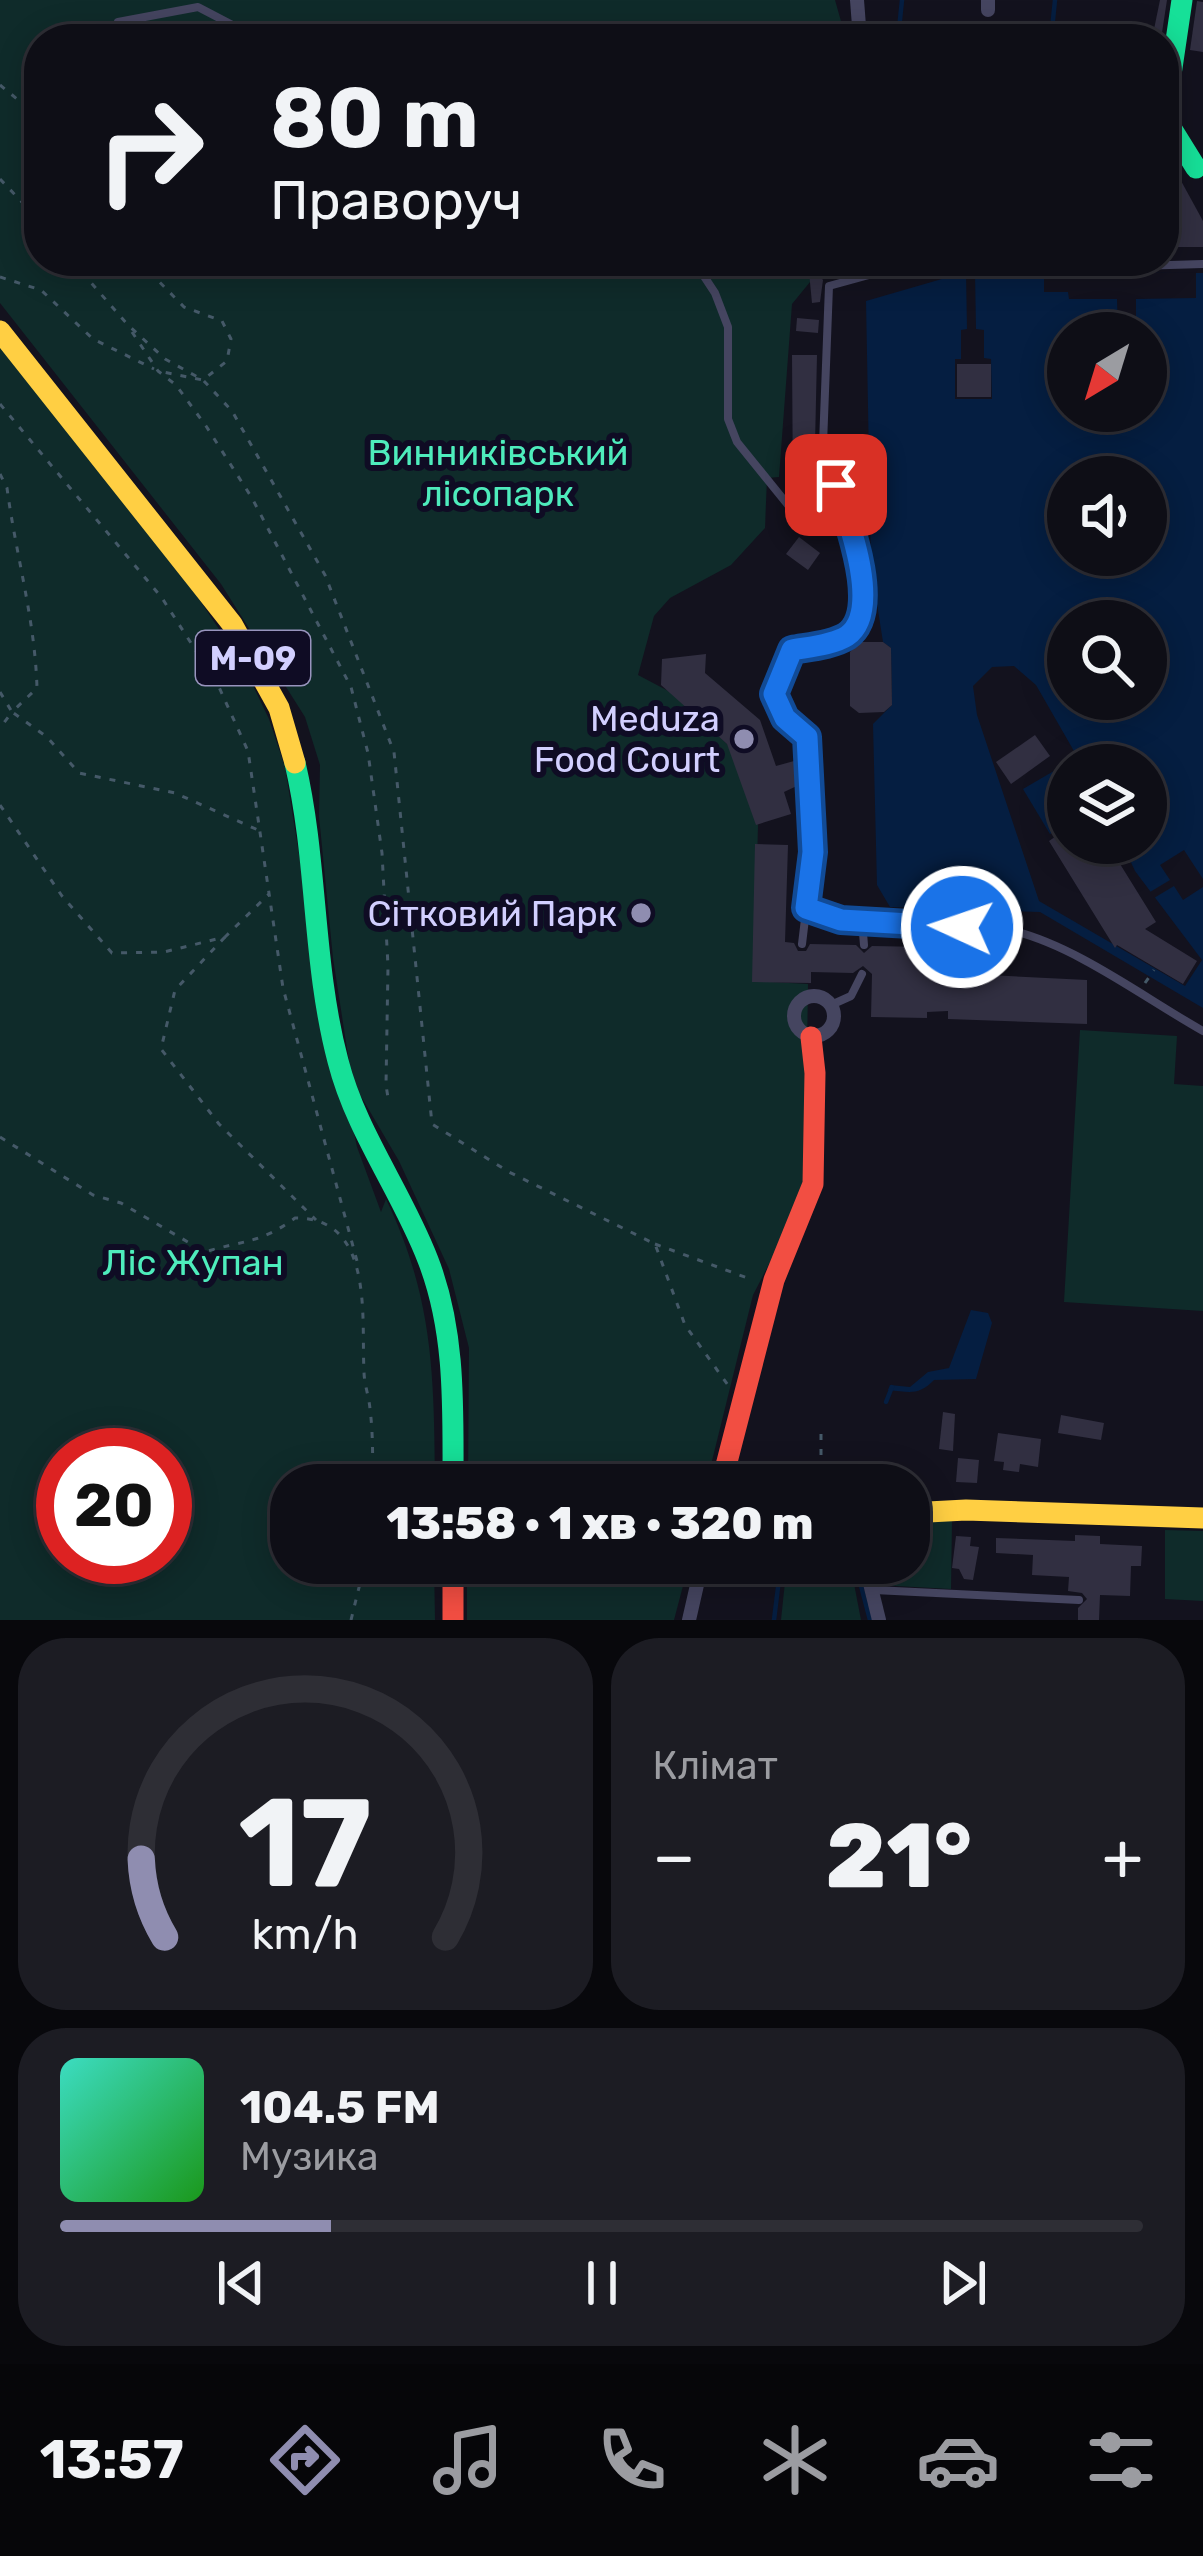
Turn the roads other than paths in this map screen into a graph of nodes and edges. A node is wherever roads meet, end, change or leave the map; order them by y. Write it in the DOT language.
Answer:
graph roads {
  1 [pos="118,22"];
  2 [pos="231,24"];
  3 [pos="1179,142"];
  4 [pos="1196,168"];
  5 [pos="704,276"];
  6 [pos="828,276"];
  7 [pos="0,331"];
  8 [pos="836,485"];
  9 [pos="806,908"];
  10 [pos="873,922"];
  11 [pos="802,944"];
  12 [pos="863,945"];
  13 [pos="862,974"];
  14 [pos="831,1005"];
  15 [pos="1203,1031"];
  16 [pos="811,1037"];
  17 [pos="453,1464"];
  18 [pos="726,1464"];
  19 [pos="930,1512"];
  20 [pos="1203,1518"];
  21 [pos="453,1584"];
  22 [pos="698,1584"];
  23 [pos="872,1584"];
  24 [pos="874,1590"];
  25 [pos="1079,1600"];
  26 [pos="453,1620"];
  27 [pos="689,1620"];
  28 [pos="879,1620"];
  1 -- 2 [label="lane"];
  3 -- 4 [label="main road"];
  5 -- 8 [label="lane"];
  6 -- 8 [label="lane"];
  7 -- 17 [label="main road, М-09"];
  8 -- 9 [label="lane"];
  9 -- 10 [label="lane"];
  9 -- 11 [label="lane"];
  10 -- 12 [label="lane"];
  10 -- 15 [label="lane"];
  13 -- 14 [label="lane"];
  14 -- 16 [label="street"];
  14 -- 16 [label="street"];
  16 -- 18 [label="main road"];
  19 -- 20 [label="main road"];
  21 -- 26 [label="main road"];
  22 -- 27 [label="street"];
  23 -- 24 [label="street"];
  24 -- 25 [label="lane"];
  24 -- 28 [label="street"];
}
